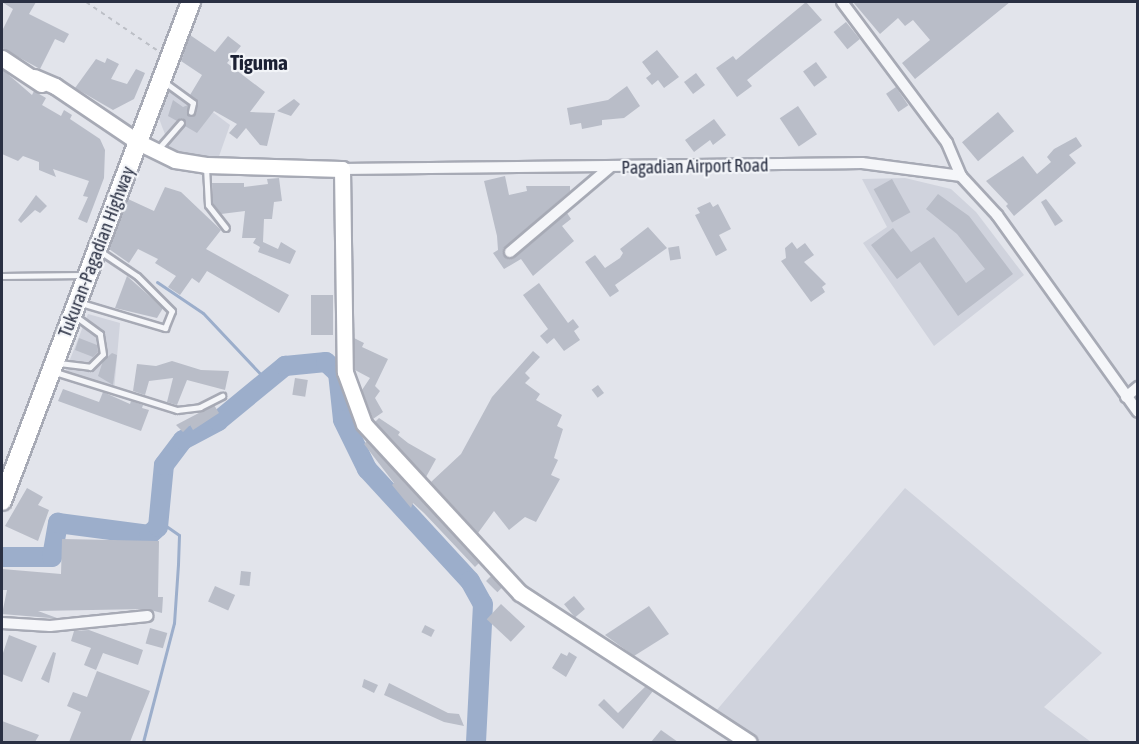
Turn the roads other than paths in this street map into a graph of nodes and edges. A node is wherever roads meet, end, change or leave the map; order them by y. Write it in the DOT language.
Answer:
graph roads {
  1 [pos="191,2"];
  2 [pos="843,2"];
  3 [pos="2,58"];
  4 [pos="162,80"];
  5 [pos="191,112"];
  6 [pos="181,123"];
  7 [pos="138,142"];
  8 [pos="155,152"];
  9 [pos="207,165"];
  10 [pos="609,168"];
  11 [pos="342,169"];
  12 [pos="961,176"];
  13 [pos="226,228"];
  14 [pos="99,250"];
  15 [pos="510,252"];
  16 [pos="89,275"];
  17 [pos="2,276"];
  18 [pos="76,309"];
  19 [pos="52,366"];
  20 [pos="1137,387"];
  21 [pos="222,396"];
  22 [pos="1126,397"];
  23 [pos="1137,412"];
  24 [pos="4,489"];
  25 [pos="147,616"];
  26 [pos="2,623"];
  27 [pos="749,742"];
  1 -- 4 [label="highway, Tukuran-Pagadian Highway"];
  2 -- 12 [label="street"];
  3 -- 7 [label="street, Pagadian Airport Road"];
  4 -- 5 [label="lane"];
  4 -- 7 [label="highway, Tukuran-Pagadian Highway"];
  6 -- 8 [label="lane"];
  7 -- 8 [label="street, Pagadian Airport Road"];
  7 -- 14 [label="highway, Tukuran-Pagadian Highway"];
  8 -- 9 [label="street, Pagadian Airport Road"];
  9 -- 11 [label="street, Pagadian Airport Road"];
  9 -- 13 [label="lane"];
  10 -- 11 [label="street, Pagadian Airport Road"];
  10 -- 12 [label="street, Pagadian Airport Road"];
  10 -- 15 [label="street"];
  11 -- 27 [label="street"];
  12 -- 22 [label="street"];
  14 -- 16 [label="highway, Tukuran-Pagadian Highway"];
  14 -- 18 [label="lane"];
  16 -- 17 [label="lane"];
  16 -- 18 [label="highway, Tukuran-Pagadian Highway"];
  18 -- 19 [label="highway, Tukuran-Pagadian Highway"];
  18 -- 19 [label="lane"];
  19 -- 21 [label="lane"];
  19 -- 24 [label="highway, Tukuran-Pagadian Highway"];
  20 -- 22 [label="street"];
  22 -- 23 [label="street"];
  25 -- 26 [label="street"];
}
